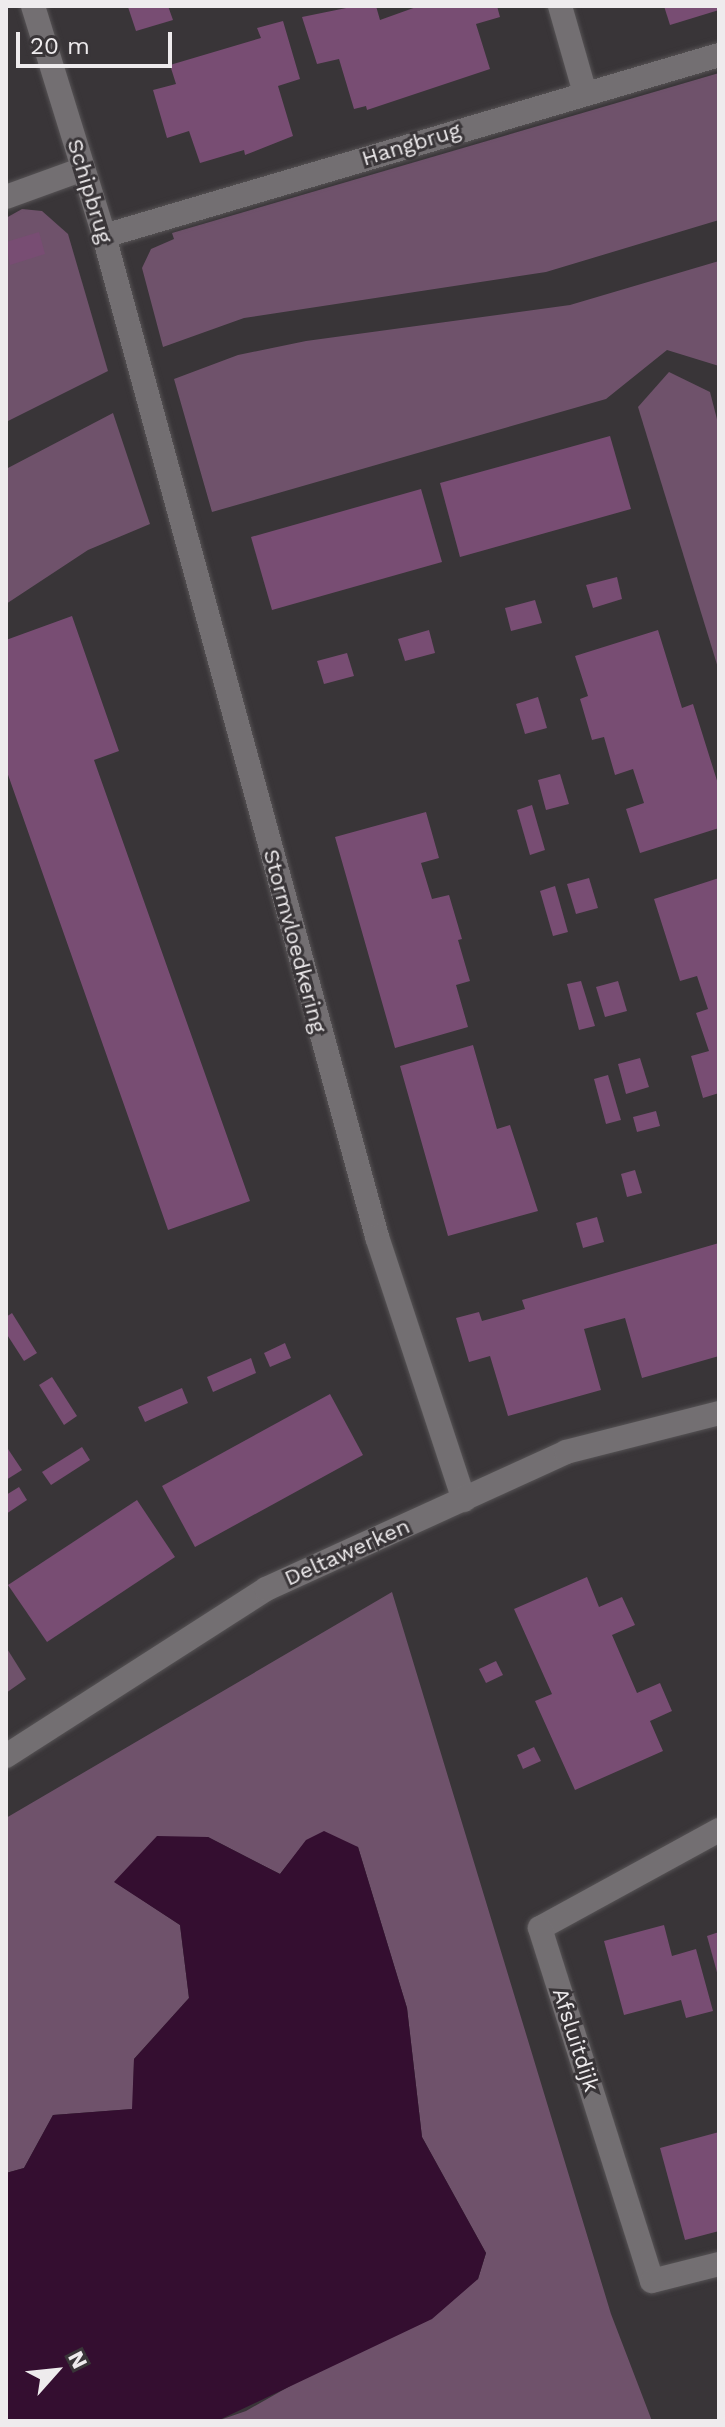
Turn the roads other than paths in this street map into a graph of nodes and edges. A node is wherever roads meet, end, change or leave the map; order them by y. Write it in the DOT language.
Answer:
graph roads {
  1 [pos="33,6"];
  2 [pos="560,6"];
  3 [pos="719,55"];
  4 [pos="585,93"];
  5 [pos="83,169"];
  6 [pos="6,197"];
  7 [pos="104,236"];
  8 [pos="141,378"];
  9 [pos="719,1413"];
  10 [pos="464,1500"];
  11 [pos="6,1756"];
  12 [pos="719,1830"];
  13 [pos="719,2264"];
  1 -- 5 [label="street, Schipbrug"];
  2 -- 4 [label="street"];
  3 -- 4 [label="street, Hangbrug"];
  4 -- 7 [label="street, Hangbrug"];
  5 -- 6 [label="street"];
  5 -- 7 [label="street, Schipbrug"];
  7 -- 8 [label="street, Schipbrug"];
  8 -- 10 [label="street, Stormvloedkering"];
  9 -- 10 [label="street, Deltawerken"];
  10 -- 11 [label="street, Deltawerken"];
  12 -- 13 [label="street, Afsluitdijk"];
}
